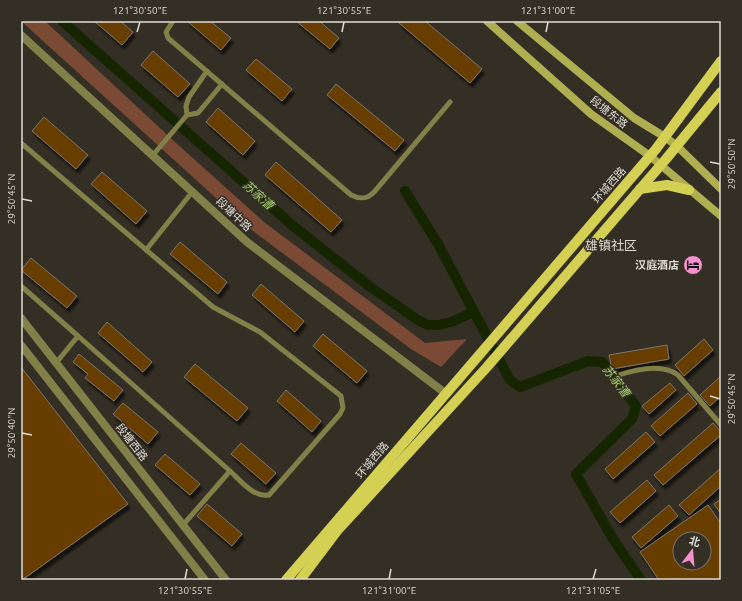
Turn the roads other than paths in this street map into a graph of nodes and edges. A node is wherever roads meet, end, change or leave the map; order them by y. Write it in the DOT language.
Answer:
graph roads {
  1 [pos="173,21"];
  2 [pos="487,21"];
  3 [pos="517,21"];
  4 [pos="21,35"];
  5 [pos="721,61"];
  6 [pos="207,71"];
  7 [pos="222,84"];
  8 [pos="721,92"];
  9 [pos="450,102"];
  10 [pos="187,115"];
  11 [pos="665,137"];
  12 [pos="21,143"];
  13 [pos="677,146"];
  14 [pos="153,155"];
  15 [pos="650,156"];
  16 [pos="661,165"];
  17 [pos="640,189"];
  18 [pos="721,189"];
  19 [pos="689,190"];
  20 [pos="193,191"];
  21 [pos="721,216"];
  22 [pos="146,250"];
  23 [pos="21,286"];
  24 [pos="21,318"];
  25 [pos="78,336"];
  26 [pos="21,345"];
  27 [pos="56,363"];
  28 [pos="619,375"];
  29 [pos="445,393"];
  30 [pos="721,425"];
  31 [pos="230,472"];
  32 [pos="183,525"];
  33 [pos="205,580"];
  34 [pos="226,580"];
  35 [pos="286,580"];
  36 [pos="300,580"];
  1 -- 6 [label="lane"];
  2 -- 15 [label="main road, 段塘东路"];
  3 -- 11 [label="main road, 段塘东路"];
  4 -- 14 [label="street, 段塘中路"];
  5 -- 11 [label="main road, 环城西路"];
  6 -- 7 [label="lane"];
  6 -- 10 [label="lane"];
  7 -- 9 [label="lane"];
  7 -- 10 [label="lane"];
  8 -- 13 [label="main road"];
  10 -- 14 [label="lane"];
  11 -- 13 [label="main road, 段塘东路"];
  11 -- 15 [label="main road, 环城西路"];
  12 -- 22 [label="lane"];
  13 -- 16 [label="main road"];
  13 -- 18 [label="main road, 段塘东路"];
  14 -- 20 [label="street, 段塘中路"];
  15 -- 16 [label="main road, 段塘东路"];
  15 -- 29 [label="main road, 环城西路"];
  16 -- 17 [label="main road"];
  16 -- 19 [label="main road, 段塘东路"];
  17 -- 19 [label="main road"];
  17 -- 36 [label="main road, 环城西路"];
  19 -- 21 [label="main road, 段塘东路"];
  20 -- 22 [label="lane"];
  20 -- 29 [label="street, 段塘中路"];
  22 -- 31 [label="lane"];
  23 -- 25 [label="lane"];
  24 -- 27 [label="street, 段塘西路"];
  25 -- 27 [label="lane"];
  25 -- 31 [label="lane"];
  26 -- 33 [label="street"];
  27 -- 32 [label="street, 段塘西路"];
  28 -- 30 [label="lane"];
  29 -- 35 [label="main road, 环城西路"];
  31 -- 32 [label="lane"];
  32 -- 34 [label="street, 段塘西路"];
}
